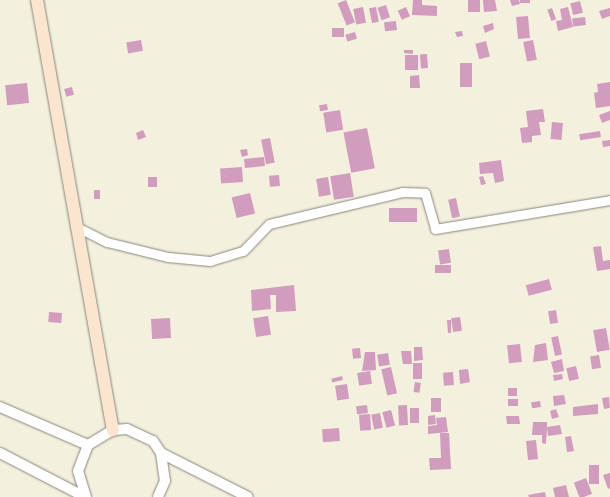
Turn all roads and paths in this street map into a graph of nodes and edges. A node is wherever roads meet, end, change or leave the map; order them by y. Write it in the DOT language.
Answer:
graph roads {
  1 [pos="37,0"];
  2 [pos="610,200"];
  3 [pos="75,225"];
  4 [pos="0,407"];
  5 [pos="113,430"];
  6 [pos="88,445"];
  7 [pos="0,453"];
  8 [pos="161,453"];
  9 [pos="86,497"];
  10 [pos="158,497"];
  11 [pos="248,497"];
  1 -- 3 [label="main road"];
  2 -- 3 [label="street"];
  3 -- 5 [label="main road"];
  4 -- 6 [label="street"];
  5 -- 6 [label="street"];
  5 -- 8 [label="street"];
  6 -- 9 [label="street"];
  7 -- 9 [label="street"];
  8 -- 10 [label="street"];
  8 -- 11 [label="street"];
}
